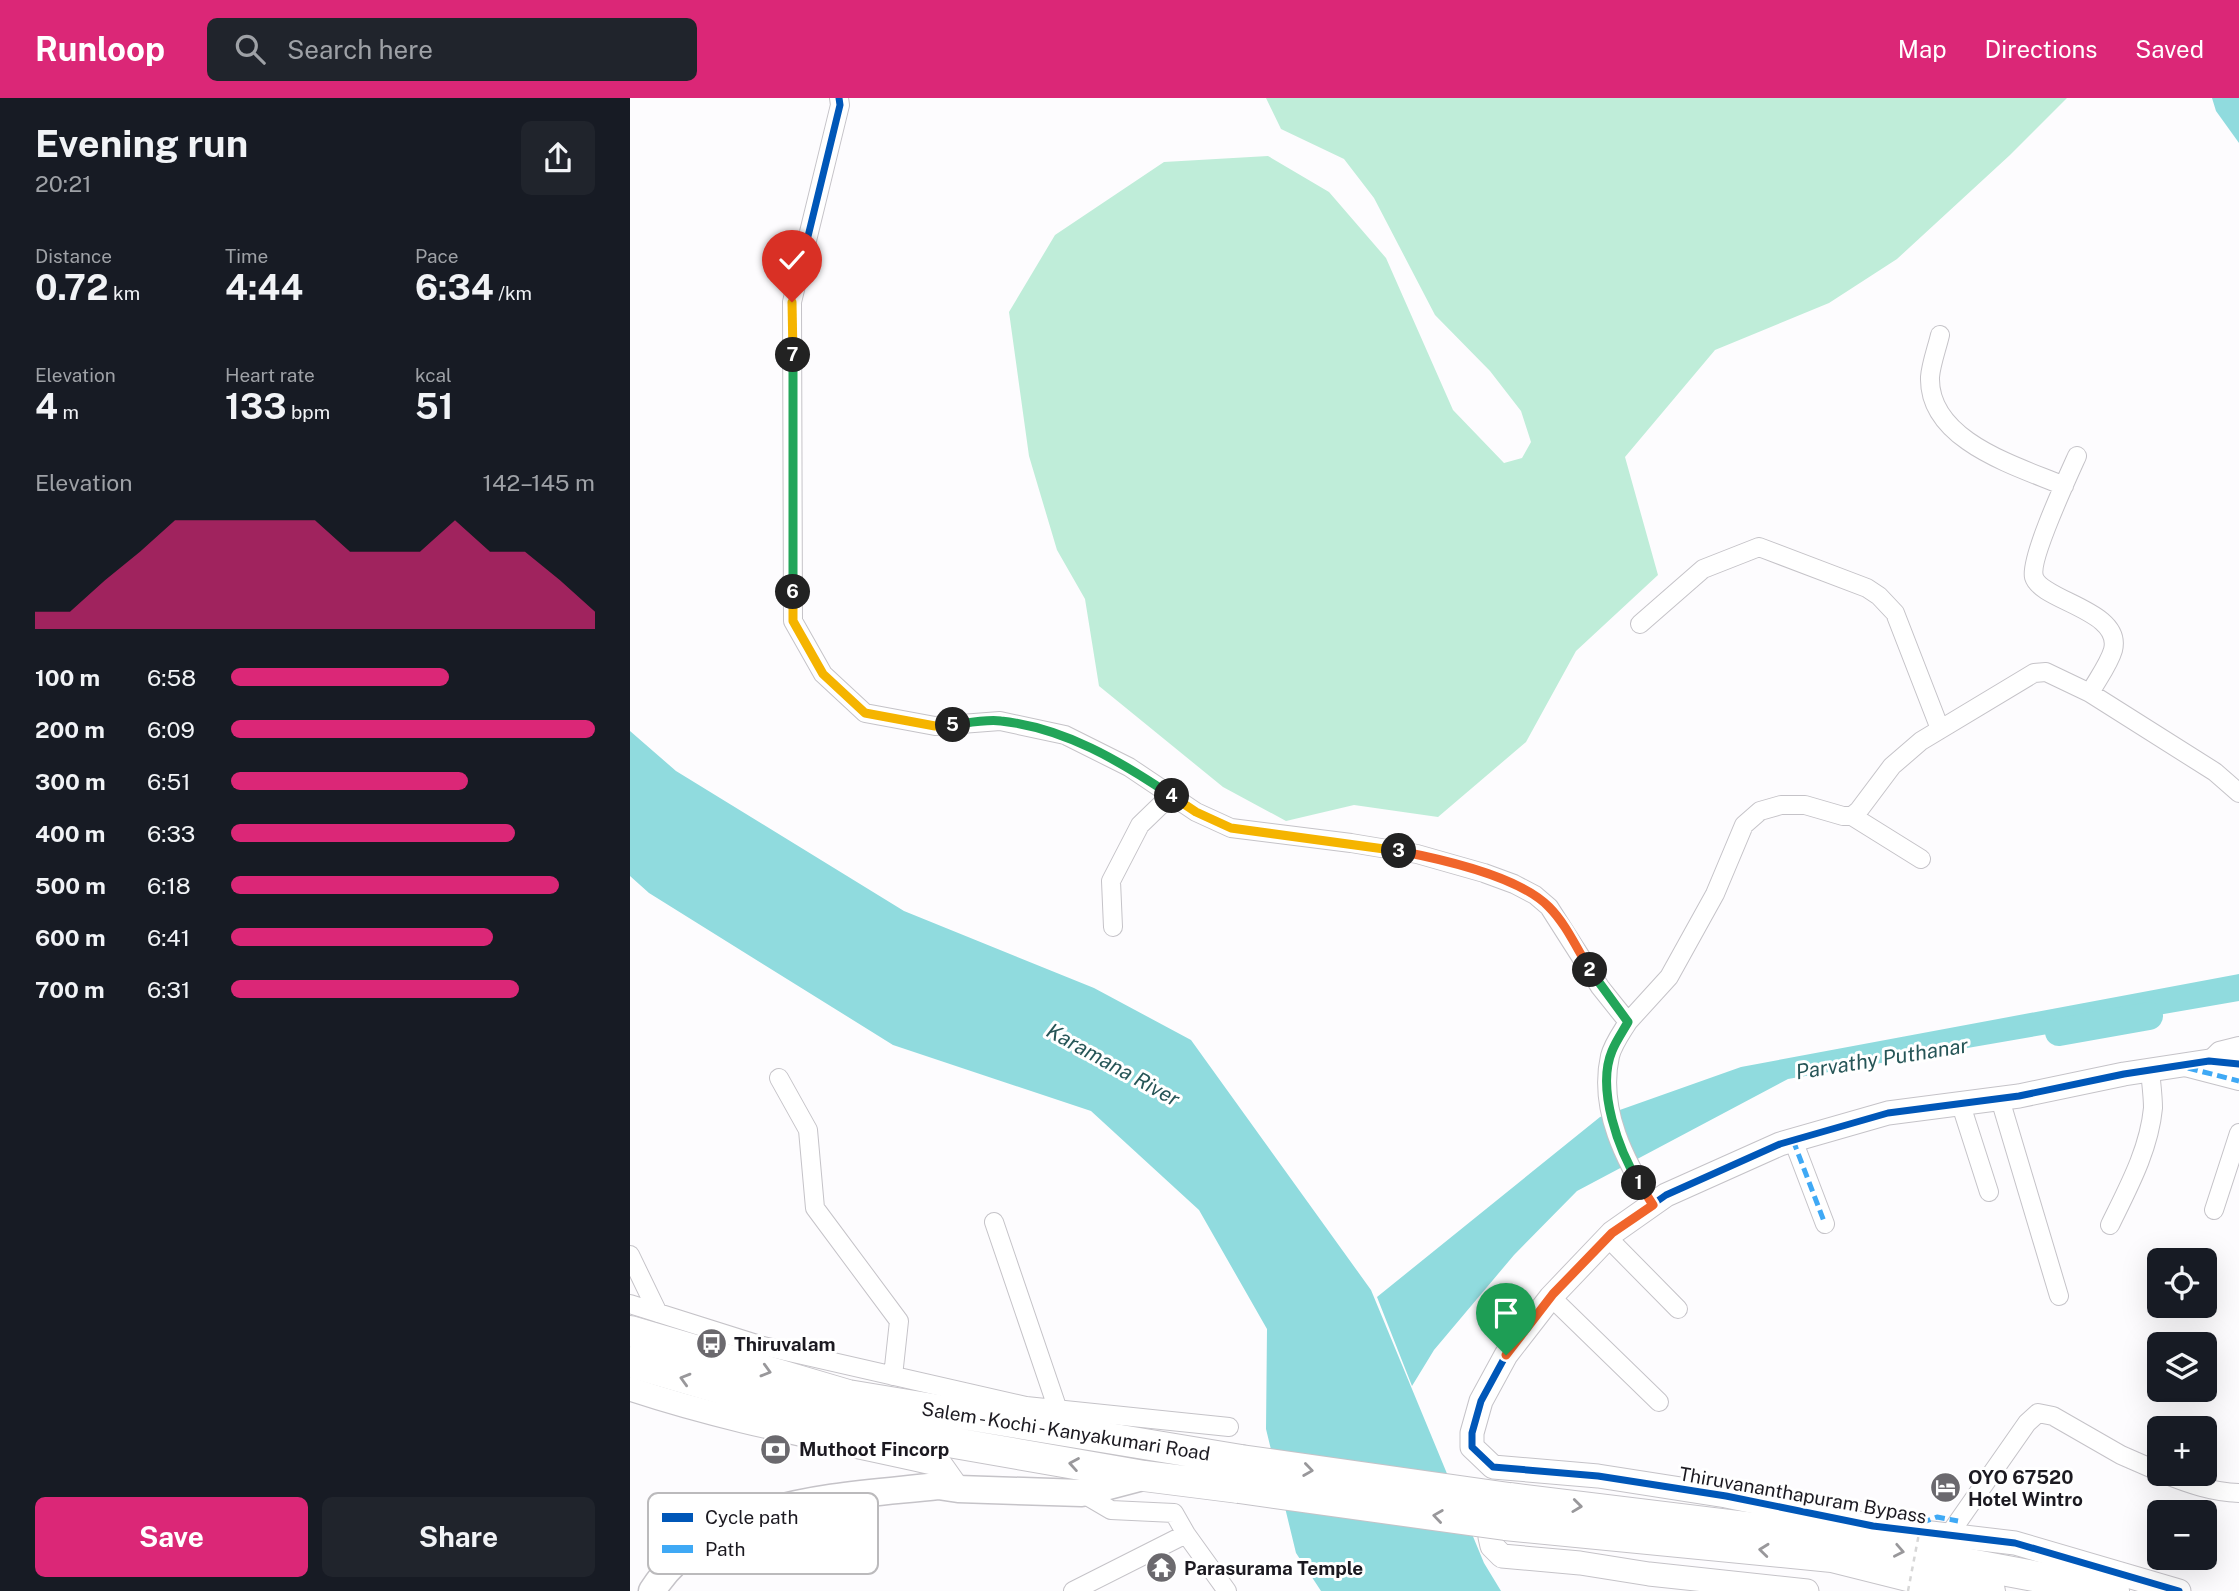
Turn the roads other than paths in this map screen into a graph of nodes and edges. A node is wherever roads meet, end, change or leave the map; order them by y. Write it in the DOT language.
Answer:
graph roads {
  1 [pos="839,98"];
  2 [pos="1940,335"];
  3 [pos="2077,456"];
  4 [pos="2064,486"];
  5 [pos="1640,624"];
  6 [pos="2090,693"];
  7 [pos="1940,729"];
  8 [pos="2239,793"];
  9 [pos="1171,795"];
  10 [pos="1852,816"];
  11 [pos="1921,859"];
  12 [pos="1113,928"];
  13 [pos="1628,1022"];
  14 [pos="2239,1046"];
  15 [pos="2209,1061"];
  16 [pos="2239,1064"];
  17 [pos="2181,1066"];
  18 [pos="2150,1070"];
  19 [pos="779,1078"];
  20 [pos="2239,1081"];
  21 [pos="2000,1099"];
  22 [pos="1961,1105"];
  23 [pos="2239,1133"];
  24 [pos="1793,1140"];
  25 [pos="1989,1192"];
  26 [pos="1653,1205"];
  27 [pos="2214,1210"];
  28 [pos="994,1222"];
  29 [pos="1825,1224"];
  30 [pos="2110,1225"];
  31 [pos="1608,1238"];
  32 [pos="630,1255"];
  33 [pos="1551,1297"];
  34 [pos="2059,1297"];
  35 [pos="630,1304"];
  36 [pos="1678,1310"];
  37 [pos="658,1313"];
  38 [pos="630,1331"];
  39 [pos="630,1362"];
  40 [pos="893,1376"];
  41 [pos="630,1389"];
  42 [pos="1660,1402"];
  43 [pos="1058,1409"];
  44 [pos="1229,1427"];
  45 [pos="2147,1466"];
  46 [pos="1493,1467"];
  47 [pos="1240,1474"];
  48 [pos="1144,1476"];
  49 [pos="2199,1486"];
  50 [pos="958,1489"];
  51 [pos="877,1493"];
  52 [pos="1082,1493"];
  53 [pos="2239,1493"];
  54 [pos="1507,1511"];
  55 [pos="1186,1534"];
  56 [pos="1948,1536"];
  57 [pos="663,1574"];
  58 [pos="652,1591"];
  59 [pos="1073,1591"];
  60 [pos="1227,1591"];
  61 [pos="1807,1591"];
  62 [pos="1990,1591"];
  63 [pos="2114,1591"];
  64 [pos="2179,1591"];
  1 -- 9 [label="street"];
  2 -- 4 [label="street"];
  3 -- 4 [label="street"];
  4 -- 6 [label="street"];
  5 -- 7 [label="street"];
  6 -- 7 [label="street"];
  6 -- 8 [label="street"];
  7 -- 10 [label="street"];
  9 -- 12 [label="street"];
  9 -- 13 [label="street"];
  10 -- 11 [label="street"];
  10 -- 13 [label="street"];
  13 -- 26 [label="street"];
  14 -- 15 [label="street"];
  15 -- 16 [label="street"];
  15 -- 17 [label="street"];
  17 -- 18 [label="street"];
  17 -- 20 [label="street"];
  18 -- 21 [label="street"];
  18 -- 30 [label="street"];
  19 -- 40 [label="street"];
  21 -- 22 [label="street"];
  21 -- 34 [label="street"];
  22 -- 24 [label="street"];
  22 -- 25 [label="street"];
  23 -- 27 [label="street"];
  24 -- 26 [label="street"];
  24 -- 29 [label="street"];
  26 -- 31 [label="street"];
  28 -- 43 [label="street"];
  31 -- 33 [label="street"];
  31 -- 36 [label="street"];
  32 -- 37 [label="street"];
  33 -- 42 [label="street"];
  33 -- 46 [label="street"];
  35 -- 37 [label="street"];
  37 -- 40 [label="street"];
  38 -- 47 [label="highway, Salem - Kochi - Kanyakumari Road, one-way"];
  48 -- 39 [label="highway, Salem - Kochi - Kanyakumari Road, one-way"];
  40 -- 43 [label="street"];
  41 -- 50 [label="street"];
  43 -- 44 [label="street"];
  45 -- 56 [label="street"];
  46 -- 56 [label="street, Thiruvananthapuram Bypass"];
  46 -- 61 [label="street"];
  47 -- 48 [label="highway, Salem - Kochi - Kanyakumari Road"];
  47 -- 54 [label="highway, Salem - Kochi - Kanyakumari Road, bridge"];
  48 -- 52 [label="main road"];
  49 -- 53 [label="street"];
  50 -- 51 [label="main road"];
  50 -- 52 [label="main road"];
  52 -- 55 [label="street"];
  62 -- 54 [label="highway, one-way"];
  54 -- 63 [label="highway, Thiruvananthapuram Bypass, one-way"];
  55 -- 59 [label="street"];
  55 -- 60 [label="street"];
  56 -- 64 [label="street, Thiruvananthapuram Bypass"];
  57 -- 58 [label="main road"];
}
